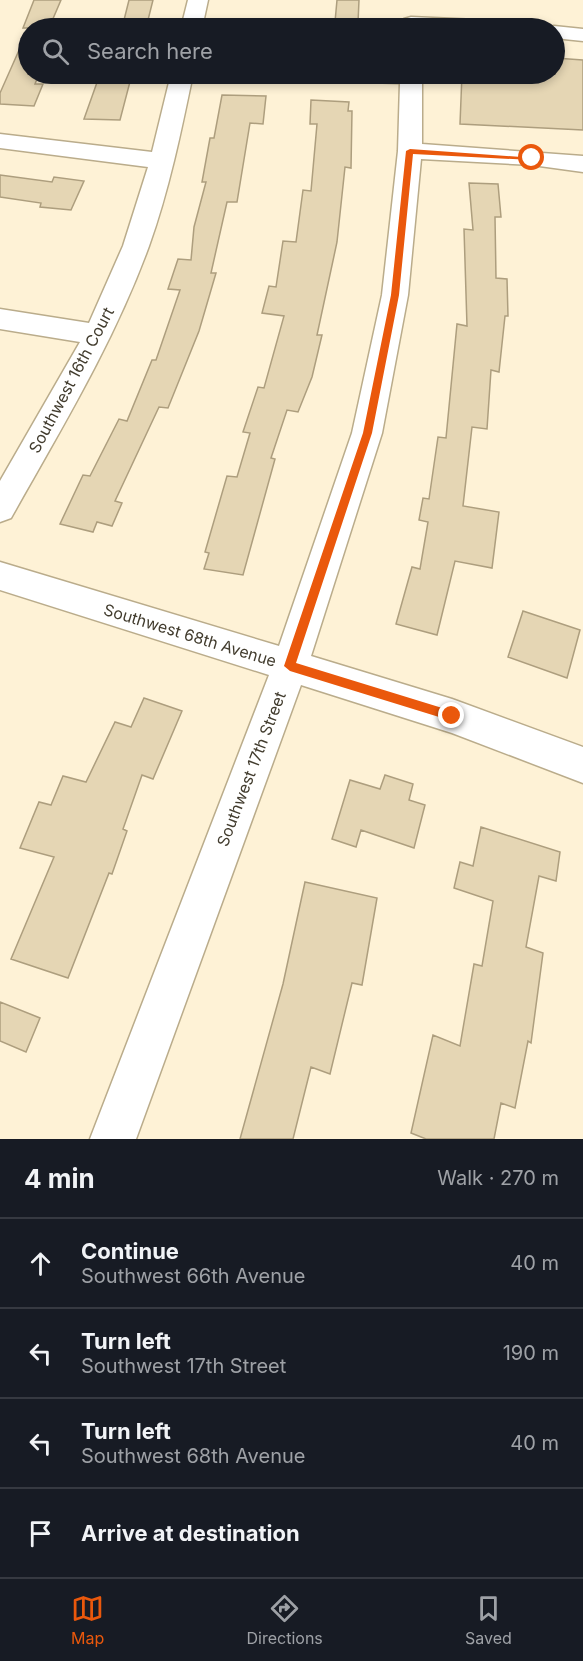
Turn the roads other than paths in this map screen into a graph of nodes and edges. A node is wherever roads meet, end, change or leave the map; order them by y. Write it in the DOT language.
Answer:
graph roads {
  1 [pos="198,0"];
  2 [pos="411,0"];
  3 [pos="194,18"];
  4 [pos="411,18"];
  5 [pos="565,33"];
  6 [pos="583,35"];
  7 [pos="180,84"];
  8 [pos="411,84"];
  9 [pos="0,141"];
  10 [pos="410,151"];
  11 [pos="162,161"];
  12 [pos="583,164"];
  13 [pos="0,319"];
  14 [pos="98,335"];
  15 [pos="0,509"];
  16 [pos="0,576"];
  17 [pos="290,666"];
  18 [pos="583,765"];
  19 [pos="113,1139"];
  1 -- 3 [label="street"];
  2 -- 4 [label="street"];
  5 -- 6 [label="street"];
  7 -- 11 [label="street, Southwest 16th Court"];
  8 -- 10 [label="street, Southwest 17th Street"];
  9 -- 11 [label="street"];
  10 -- 12 [label="street"];
  10 -- 17 [label="street, Southwest 17th Street"];
  11 -- 14 [label="street, Southwest 16th Court"];
  13 -- 14 [label="street"];
  14 -- 15 [label="street, Southwest 16th Court"];
  16 -- 17 [label="street, Southwest 68th Avenue"];
  17 -- 18 [label="street, Southwest 68th Avenue"];
  17 -- 19 [label="street, Southwest 17th Street"];
}
